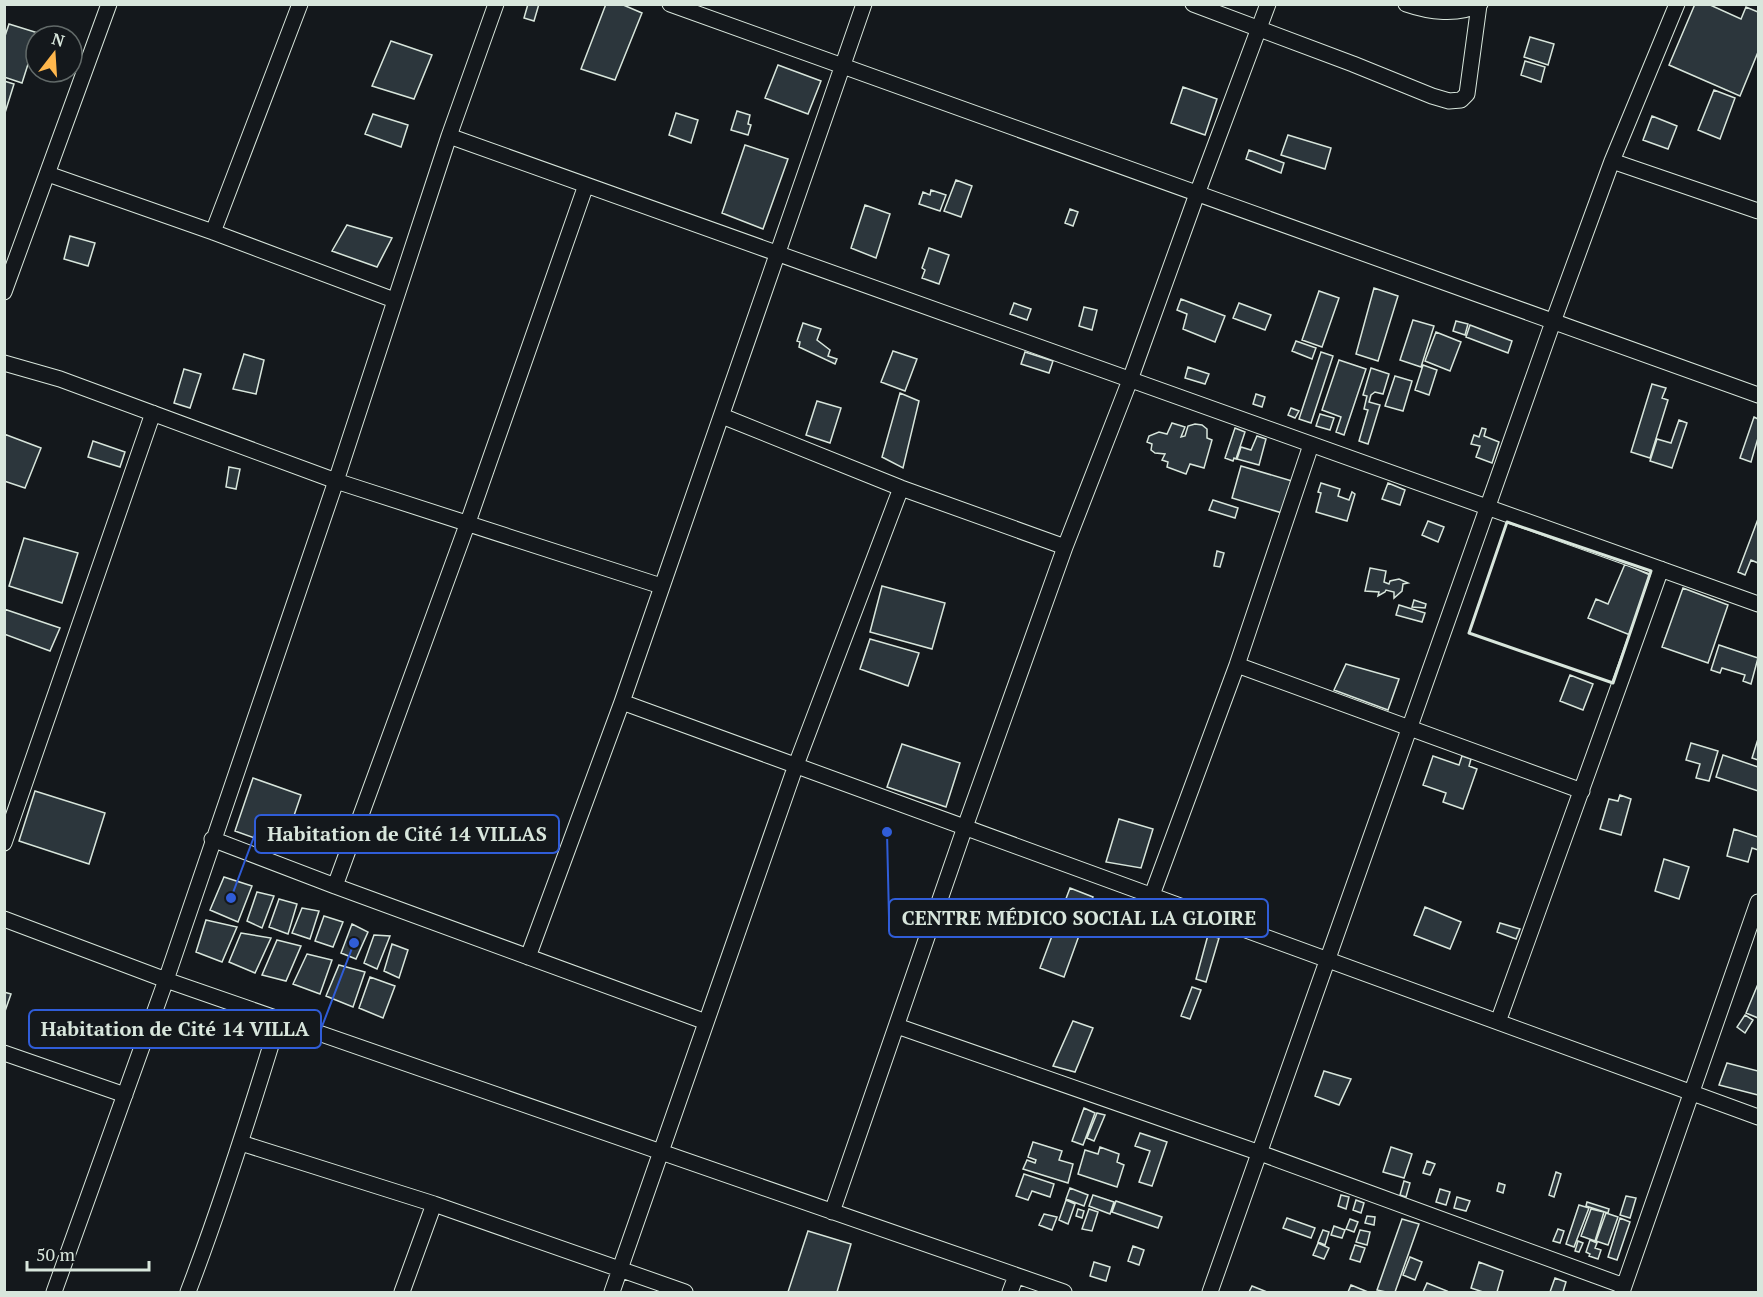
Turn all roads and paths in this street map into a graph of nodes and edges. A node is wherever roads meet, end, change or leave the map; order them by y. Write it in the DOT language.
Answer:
graph roads {
  1 [pos="109,4"];
  2 [pos="300,4"];
  3 [pos="496,4"];
  4 [pos="670,4"];
  5 [pos="864,4"];
  6 [pos="1193,4"];
  7 [pos="1268,4"];
  8 [pos="1406,4"];
  9 [pos="1677,4"];
  10 [pos="1480,5"];
  11 [pos="1259,28"];
  12 [pos="843,66"];
  13 [pos="449,136"];
  14 [pos="1612,161"];
  15 [pos="48,174"];
  16 [pos="586,185"];
  17 [pos="1197,194"];
  18 [pos="1758,211"];
  19 [pos="213,232"];
  20 [pos="777,253"];
  21 [pos="4,292"];
  22 [pos="394,300"];
  23 [pos="1553,322"];
  24 [pos="4,363"];
  25 [pos="1130,380"];
  26 [pos="1758,395"];
  27 [pos="153,413"];
  28 [pos="722,416"];
  29 [pos="1311,445"];
  30 [pos="336,481"];
  31 [pos="901,488"];
  32 [pos="1489,508"];
  33 [pos="467,525"];
  34 [pos="1065,547"];
  35 [pos="1661,569"];
  36 [pos="661,586"];
  37 [pos="1758,604"];
  38 [pos="1237,665"];
  39 [pos="622,702"];
  40 [pos="1408,728"];
  41 [pos="796,765"];
  42 [pos="1582,791"];
  43 [pos="965,827"];
  44 [pos="212,840"];
  45 [pos="4,843"];
  46 [pos="335,886"];
  47 [pos="1152,895"];
  48 [pos="1758,902"];
  49 [pos="4,919"];
  50 [pos="528,957"];
  51 [pos="1328,960"];
  52 [pos="166,980"];
  53 [pos="279,1019"];
  54 [pos="706,1022"];
  55 [pos="1498,1022"];
  56 [pos="897,1026"];
  57 [pos="4,1053"];
  58 [pos="1690,1092"];
  59 [pos="125,1095"];
  60 [pos="1758,1117"];
  61 [pos="241,1143"];
  62 [pos="661,1152"];
  63 [pos="1260,1153"];
  64 [pos="434,1204"];
  65 [pos="832,1212"];
  66 [pos="620,1269"];
  67 [pos="1016,1276"];
  68 [pos="1623,1289"];
  69 [pos="54,1293"];
  70 [pos="188,1293"];
  71 [pos="402,1293"];
  72 [pos="612,1293"];
  73 [pos="685,1293"];
  74 [pos="1010,1293"];
  75 [pos="1064,1293"];
  76 [pos="1210,1293"];
  1 -- 15 [label="street"];
  2 -- 19 [label="street"];
  3 -- 13 [label="street"];
  4 -- 12 [label="street"];
  5 -- 12 [label="street"];
  6 -- 11 [label="street"];
  7 -- 11 [label="street"];
  8 -- 10 [label="street"];
  9 -- 14 [label="street"];
  10 -- 11 [label="street"];
  11 -- 17 [label="street"];
  12 -- 17 [label="street"];
  12 -- 20 [label="street"];
  13 -- 16 [label="street"];
  13 -- 22 [label="street"];
  14 -- 18 [label="street"];
  14 -- 23 [label="street"];
  15 -- 19 [label="street"];
  15 -- 21 [label="street"];
  16 -- 20 [label="street"];
  16 -- 33 [label="street"];
  17 -- 23 [label="street"];
  17 -- 25 [label="street"];
  19 -- 22 [label="street"];
  20 -- 25 [label="street"];
  20 -- 28 [label="street"];
  22 -- 30 [label="street"];
  23 -- 26 [label="street"];
  23 -- 32 [label="street"];
  24 -- 27 [label="street"];
  25 -- 29 [label="street"];
  25 -- 34 [label="street"];
  27 -- 30 [label="street"];
  27 -- 45 [label="street"];
  28 -- 31 [label="street"];
  28 -- 36 [label="street"];
  29 -- 32 [label="street"];
  29 -- 38 [label="street"];
  30 -- 33 [label="street"];
  30 -- 44 [label="street"];
  31 -- 34 [label="street"];
  31 -- 41 [label="street"];
  32 -- 35 [label="street"];
  32 -- 40 [label="street"];
  33 -- 36 [label="street"];
  33 -- 46 [label="street"];
  34 -- 43 [label="street"];
  35 -- 37 [label="street"];
  35 -- 42 [label="street"];
  36 -- 39 [label="street"];
  38 -- 40 [label="street"];
  38 -- 47 [label="street"];
  39 -- 41 [label="street"];
  39 -- 50 [label="street"];
  40 -- 42 [label="street"];
  40 -- 51 [label="street"];
  41 -- 43 [label="street"];
  41 -- 54 [label="street"];
  42 -- 55 [label="street"];
  43 -- 47 [label="street"];
  43 -- 56 [label="street"];
  44 -- 46 [label="street"];
  44 -- 52 [label="street"];
  46 -- 50 [label="street"];
  47 -- 51 [label="street"];
  48 -- 58 [label="street"];
  49 -- 52 [label="street"];
  50 -- 54 [label="street"];
  51 -- 55 [label="street"];
  51 -- 63 [label="street"];
  52 -- 53 [label="street"];
  52 -- 59 [label="street"];
  53 -- 61 [label="street"];
  53 -- 62 [label="street"];
  54 -- 62 [label="street"];
  55 -- 58 [label="street"];
  56 -- 63 [label="street"];
  56 -- 65 [label="street"];
  57 -- 59 [label="street"];
  58 -- 60 [label="street"];
  58 -- 68 [label="street"];
  59 -- 69 [label="street"];
  61 -- 64 [label="street"];
  61 -- 70 [label="street"];
  62 -- 65 [label="street"];
  62 -- 66 [label="street"];
  63 -- 68 [label="street"];
  63 -- 76 [label="street"];
  64 -- 66 [label="street"];
  64 -- 71 [label="street"];
  65 -- 67 [label="street"];
  66 -- 72 [label="street"];
  66 -- 73 [label="street"];
  67 -- 74 [label="street"];
  67 -- 75 [label="street"];
}
